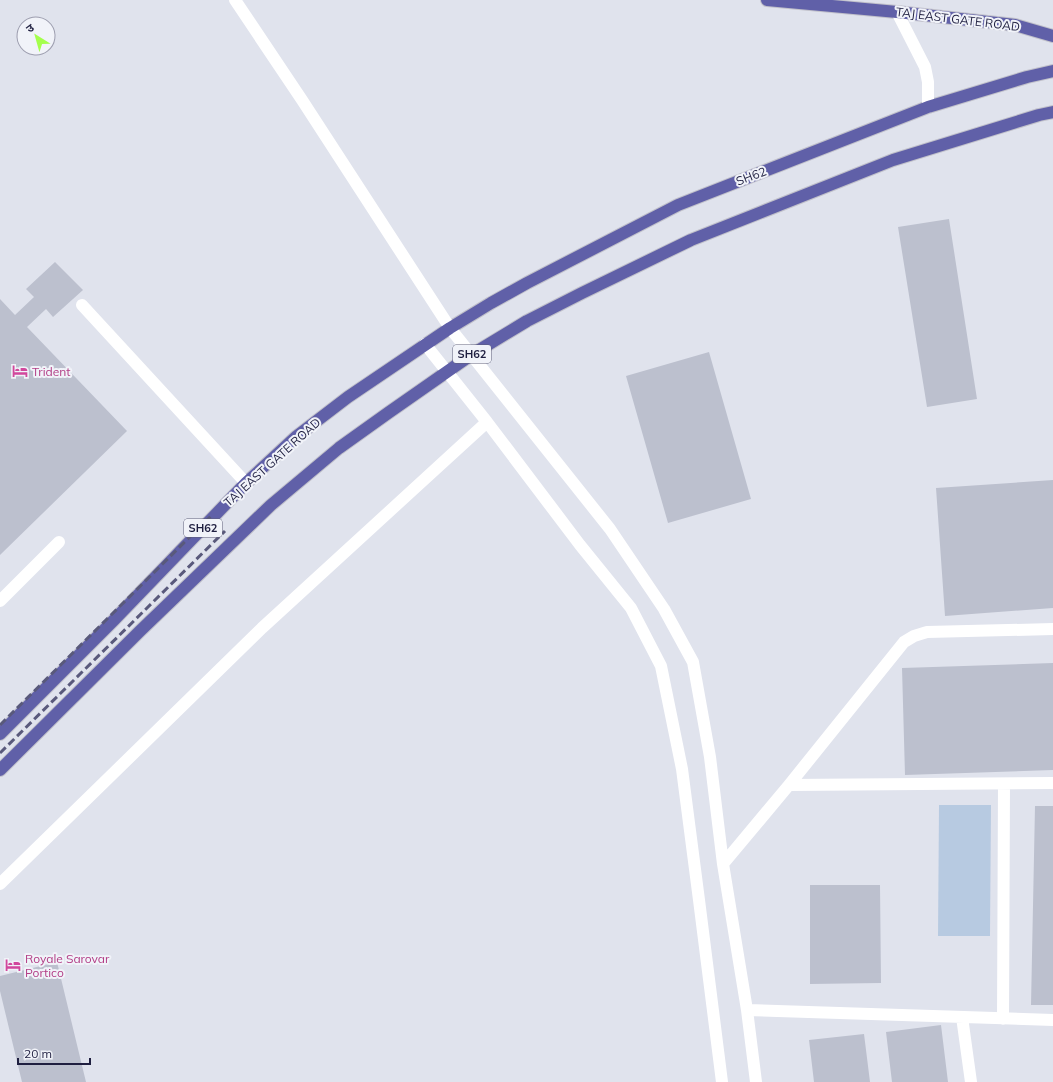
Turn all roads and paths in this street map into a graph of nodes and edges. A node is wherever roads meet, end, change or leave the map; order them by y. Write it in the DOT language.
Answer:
graph roads {
  1 [pos="235,0"];
  2 [pos="767,0"];
  3 [pos="897,12"];
  4 [pos="1053,36"];
  5 [pos="1053,70"];
  6 [pos="928,107"];
  7 [pos="1053,112"];
  8 [pos="82,305"];
  9 [pos="450,328"];
  10 [pos="425,344"];
  11 [pos="470,355"];
  12 [pos="446,372"];
  13 [pos="487,422"];
  14 [pos="246,483"];
  15 [pos="59,542"];
  16 [pos="0,601"];
  17 [pos="1053,629"];
  18 [pos="0,734"];
  19 [pos="0,770"];
  20 [pos="1053,783"];
  21 [pos="1004,784"];
  22 [pos="789,785"];
  23 [pos="723,864"];
  24 [pos="0,884"];
  25 [pos="747,1010"];
  26 [pos="962,1017"];
  27 [pos="1002,1019"];
  28 [pos="1053,1020"];
  29 [pos="722,1082"];
  30 [pos="756,1082"];
  31 [pos="971,1082"];
  1 -- 9 [label="street"];
  2 -- 3 [label="main road, TAJ EAST GATE ROAD"];
  3 -- 4 [label="main road, TAJ EAST GATE ROAD"];
  3 -- 6 [label="street"];
  5 -- 6 [label="main road, SH62 / SH62"];
  6 -- 9 [label="main road, SH62 / SH62"];
  7 -- 11 [label="main road, SH62"];
  8 -- 14 [label="street"];
  9 -- 10 [label="main road, SH62 / SH62"];
  9 -- 11 [label="street"];
  10 -- 12 [label="street"];
  10 -- 14 [label="main road, TAJ EAST GATE ROAD / SH62"];
  11 -- 12 [label="main road, SH62"];
  11 -- 23 [label="street"];
  12 -- 13 [label="street"];
  12 -- 19 [label="main road, SH62"];
  13 -- 24 [label="street"];
  13 -- 29 [label="street"];
  14 -- 18 [label="main road, TAJ EAST GATE ROAD / SH62"];
  15 -- 16 [label="street"];
  17 -- 22 [label="street"];
  20 -- 21 [label="street"];
  21 -- 22 [label="street"];
  21 -- 27 [label="street"];
  22 -- 23 [label="street"];
  23 -- 25 [label="street"];
  25 -- 26 [label="street"];
  25 -- 30 [label="street"];
  26 -- 27 [label="street"];
  26 -- 31 [label="street"];
  27 -- 28 [label="street"];
}
